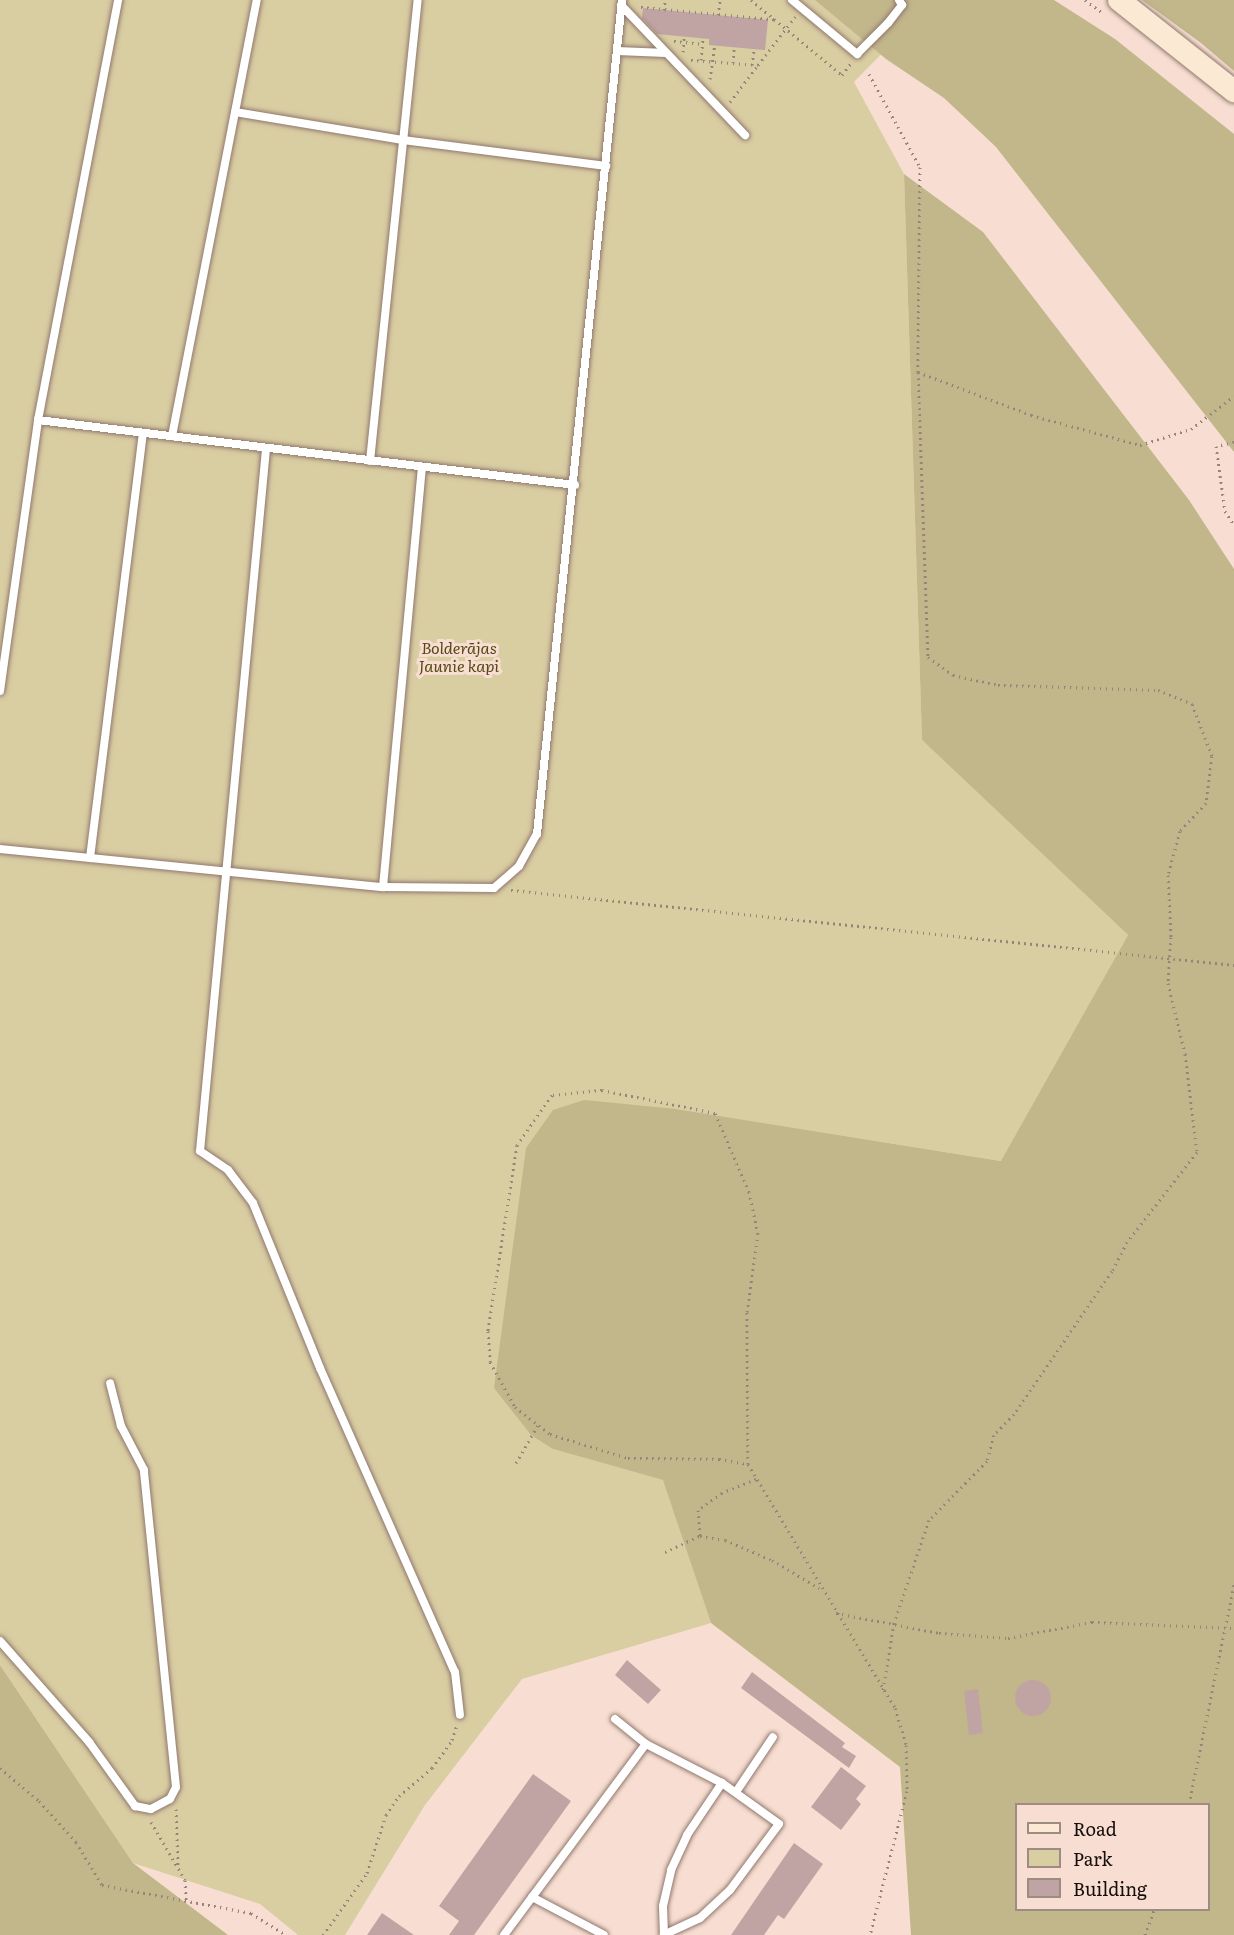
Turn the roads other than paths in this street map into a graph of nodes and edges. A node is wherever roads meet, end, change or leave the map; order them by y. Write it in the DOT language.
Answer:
graph roads {
  1 [pos="118,0"];
  2 [pos="257,0"];
  3 [pos="418,0"];
  4 [pos="792,0"];
  5 [pos="899,0"];
  6 [pos="1119,0"];
  7 [pos="621,2"];
  8 [pos="617,51"];
  9 [pos="666,53"];
  10 [pos="1234,91"];
  11 [pos="235,112"];
  12 [pos="746,135"];
  13 [pos="403,140"];
  14 [pos="606,166"];
  15 [pos="38,420"];
  16 [pos="143,435"];
  17 [pos="172,436"];
  18 [pos="266,449"];
  19 [pos="370,461"];
  20 [pos="422,467"];
  21 [pos="575,485"];
  22 [pos="0,692"];
  23 [pos="0,849"];
  24 [pos="90,858"];
  25 [pos="224,871"];
  26 [pos="383,886"];
  27 [pos="110,1383"];
  28 [pos="0,1641"];
  29 [pos="460,1715"];
  30 [pos="615,1719"];
  31 [pos="773,1737"];
  32 [pos="646,1744"];
  33 [pos="722,1783"];
  34 [pos="736,1792"];
  35 [pos="532,1897"];
  36 [pos="504,1935"];
  37 [pos="604,1935"];
  38 [pos="664,1935"];
  1 -- 15 [label="lane"];
  2 -- 11 [label="lane"];
  3 -- 13 [label="lane"];
  4 -- 5 [label="lane"];
  6 -- 10 [label="main road"];
  7 -- 8 [label="lane"];
  7 -- 9 [label="lane"];
  8 -- 9 [label="lane"];
  8 -- 14 [label="lane"];
  9 -- 12 [label="lane"];
  11 -- 13 [label="lane"];
  11 -- 17 [label="lane"];
  13 -- 14 [label="lane"];
  13 -- 19 [label="lane"];
  14 -- 21 [label="lane"];
  15 -- 16 [label="lane"];
  15 -- 22 [label="lane"];
  16 -- 17 [label="lane"];
  16 -- 24 [label="lane"];
  17 -- 18 [label="lane"];
  18 -- 19 [label="lane"];
  18 -- 25 [label="lane"];
  19 -- 20 [label="lane"];
  20 -- 21 [label="lane"];
  20 -- 26 [label="lane"];
  21 -- 26 [label="lane"];
  23 -- 24 [label="lane"];
  24 -- 25 [label="lane"];
  25 -- 26 [label="lane"];
  25 -- 29 [label="lane"];
  27 -- 28 [label="lane"];
  30 -- 32 [label="lane"];
  31 -- 34 [label="lane"];
  32 -- 33 [label="lane"];
  32 -- 35 [label="lane"];
  33 -- 34 [label="lane"];
  33 -- 38 [label="lane"];
  34 -- 38 [label="lane"];
  35 -- 36 [label="lane"];
  35 -- 37 [label="lane"];
}
